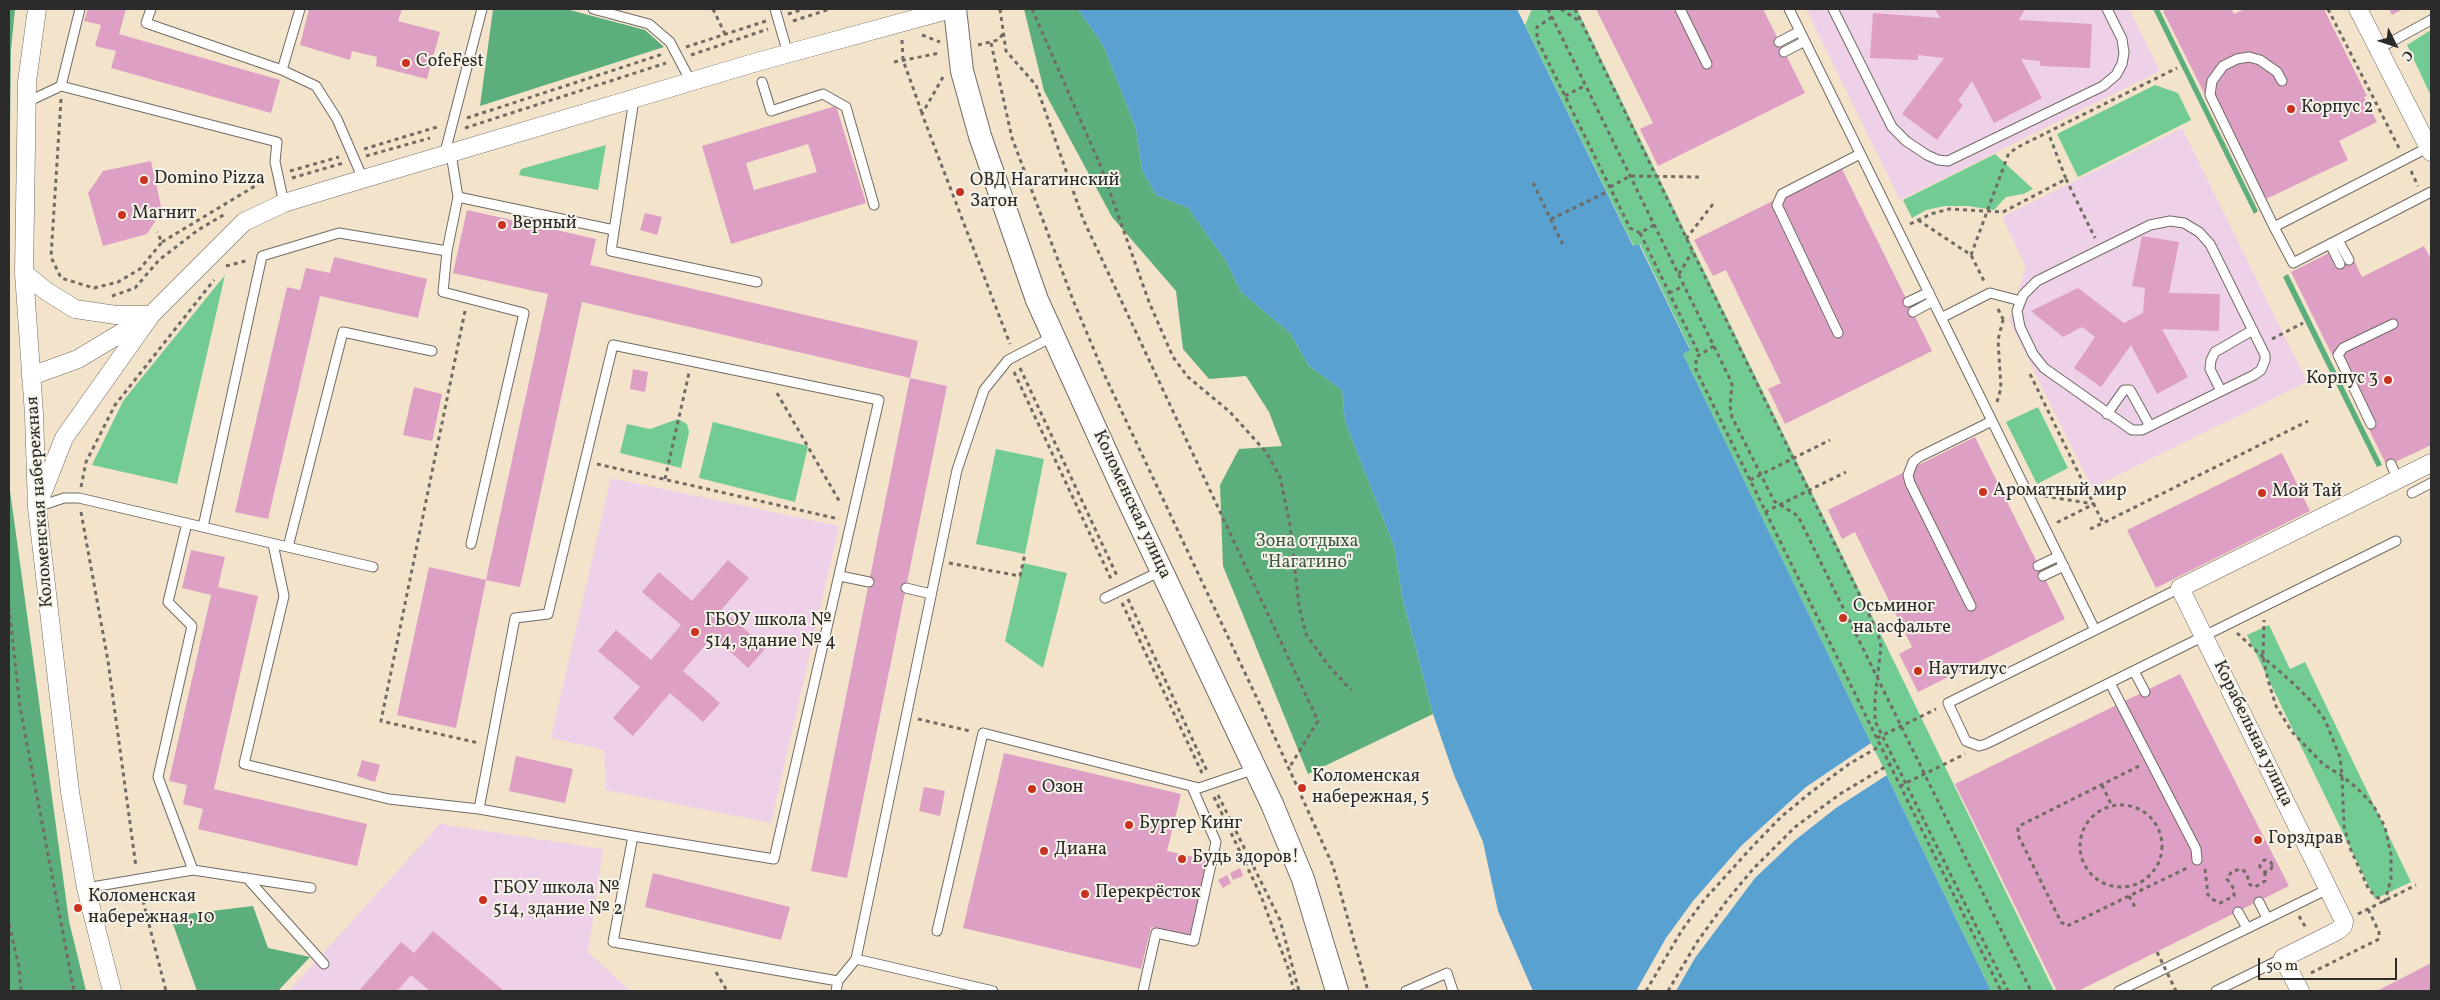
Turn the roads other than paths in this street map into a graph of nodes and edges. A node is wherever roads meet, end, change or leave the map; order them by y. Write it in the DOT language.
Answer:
graph roads {
  1 [pos="37,9"];
  2 [pos="80,9"];
  3 [pos="151,9"];
  4 [pos="300,9"];
  5 [pos="482,9"];
  6 [pos="593,9"];
  7 [pos="951,9"];
  8 [pos="955,9"];
  9 [pos="1680,9"];
  10 [pos="1789,9"];
  11 [pos="1832,9"];
  12 [pos="2107,9"];
  13 [pos="2358,9"];
  14 [pos="776,13"];
  15 [pos="2431,20"];
  16 [pos="1800,32"];
  17 [pos="1779,42"];
  18 [pos="1805,42"];
  19 [pos="2378,49"];
  20 [pos="1784,52"];
  21 [pos="788,54"];
  22 [pos="1707,64"];
  23 [pos="282,70"];
  24 [pos="2282,81"];
  25 [pos="691,82"];
  26 [pos="762,82"];
  27 [pos="61,86"];
  28 [pos="634,99"];
  29 [pos="27,102"];
  30 [pos="2430,150"];
  31 [pos="1860,154"];
  32 [pos="448,155"];
  33 [pos="363,179"];
  34 [pos="2428,194"];
  35 [pos="458,197"];
  36 [pos="284,203"];
  37 [pos="874,205"];
  38 [pos="2274,226"];
  39 [pos="614,230"];
  40 [pos="2338,240"];
  41 [pos="2330,244"];
  42 [pos="447,250"];
  43 [pos="2349,260"];
  44 [pos="2340,264"];
  45 [pos="24,273"];
  46 [pos="757,282"];
  47 [pos="1928,292"];
  48 [pos="1933,301"];
  49 [pos="2021,301"];
  50 [pos="1908,302"];
  51 [pos="1913,312"];
  52 [pos="151,315"];
  53 [pos="1941,318"];
  54 [pos="2393,324"];
  55 [pos="2253,330"];
  56 [pos="1838,333"];
  57 [pos="1052,337"];
  58 [pos="432,351"];
  59 [pos="32,376"];
  60 [pos="2221,391"];
  61 [pos="2107,414"];
  62 [pos="1992,420"];
  63 [pos="2371,424"];
  64 [pos="2150,426"];
  65 [pos="2431,463"];
  66 [pos="2431,483"];
  67 [pos="2412,493"];
  68 [pos="38,507"];
  69 [pos="187,523"];
  70 [pos="203,527"];
  71 [pos="2396,541"];
  72 [pos="273,544"];
  73 [pos="471,544"];
  74 [pos="288,547"];
  75 [pos="2059,556"];
  76 [pos="2038,566"];
  77 [pos="2064,566"];
  78 [pos="373,567"];
  79 [pos="1162,570"];
  80 [pos="840,576"];
  81 [pos="2043,576"];
  82 [pos="869,582"];
  83 [pos="906,588"];
  84 [pos="2180,588"];
  85 [pos="931,594"];
  86 [pos="1105,598"];
  87 [pos="1971,606"];
  88 [pos="2095,630"];
  89 [pos="2204,636"];
  90 [pos="2134,671"];
  91 [pos="2110,683"];
  92 [pos="2145,692"];
  93 [pos="1255,769"];
  94 [pos="1192,787"];
  95 [pos="479,809"];
  96 [pos="633,836"];
  97 [pos="2197,860"];
  98 [pos="193,870"];
  99 [pos="247,878"];
  100 [pos="86,888"];
  101 [pos="311,888"];
  102 [pos="2328,889"];
  103 [pos="2259,902"];
  104 [pos="2238,912"];
  105 [pos="2267,918"];
  106 [pos="2247,928"];
  107 [pos="937,931"];
  108 [pos="2283,958"];
  109 [pos="856,959"];
  110 [pos="324,964"];
  111 [pos="838,981"];
  112 [pos="2297,986"];
  113 [pos="112,991"];
  114 [pos="836,991"];
  115 [pos="993,991"];
  116 [pos="1143,991"];
  117 [pos="1337,991"];
  118 [pos="1406,991"];
  119 [pos="1453,991"];
  120 [pos="2119,991"];
  121 [pos="2216,991"];
  1 -- 29 [label="street, Коломенская набережная"];
  2 -- 27 [label="lane"];
  3 -- 23 [label="lane"];
  4 -- 23 [label="lane"];
  5 -- 32 [label="lane"];
  6 -- 25 [label="lane"];
  7 -- 21 [label="street"];
  8 -- 57 [label="street, Коломенская улица"];
  9 -- 22 [label="lane"];
  10 -- 16 [label="lane"];
  11 -- 12 [label="lane"];
  13 -- 19 [label="street"];
  14 -- 21 [label="lane"];
  15 -- 19 [label="lane"];
  16 -- 17 [label="lane"];
  16 -- 18 [label="lane"];
  18 -- 20 [label="lane"];
  18 -- 31 [label="lane"];
  19 -- 30 [label="street"];
  21 -- 25 [label="street"];
  23 -- 33 [label="lane"];
  24 -- 38 [label="lane"];
  25 -- 28 [label="street"];
  26 -- 37 [label="lane"];
  27 -- 29 [label="lane"];
  27 -- 36 [label="lane"];
  28 -- 32 [label="street"];
  28 -- 39 [label="lane"];
  29 -- 45 [label="street, Коломенская набережная"];
  30 -- 38 [label="lane"];
  31 -- 47 [label="lane"];
  31 -- 56 [label="lane"];
  32 -- 33 [label="street"];
  32 -- 35 [label="lane"];
  33 -- 36 [label="street"];
  34 -- 40 [label="lane"];
  35 -- 39 [label="lane"];
  35 -- 42 [label="lane"];
  36 -- 52 [label="street"];
  38 -- 41 [label="lane"];
  39 -- 46 [label="lane"];
  40 -- 41 [label="lane"];
  40 -- 43 [label="lane"];
  41 -- 44 [label="lane"];
  42 -- 70 [label="lane"];
  42 -- 73 [label="lane"];
  45 -- 52 [label="street"];
  45 -- 59 [label="street, Коломенская набережная"];
  47 -- 48 [label="lane"];
  47 -- 50 [label="lane"];
  48 -- 51 [label="lane"];
  48 -- 53 [label="lane"];
  49 -- 53 [label="lane"];
  49 -- 55 [label="lane"];
  49 -- 61 [label="lane"];
  52 -- 59 [label="street"];
  52 -- 68 [label="street"];
  53 -- 62 [label="lane"];
  54 -- 63 [label="lane"];
  55 -- 60 [label="lane"];
  55 -- 60 [label="lane"];
  57 -- 79 [label="street, Коломенская улица"];
  57 -- 85 [label="lane"];
  58 -- 74 [label="lane"];
  59 -- 68 [label="street, Коломенская набережная"];
  60 -- 64 [label="lane"];
  61 -- 64 [label="lane"];
  61 -- 64 [label="lane"];
  62 -- 75 [label="lane"];
  62 -- 87 [label="lane"];
  65 -- 84 [label="street"];
  66 -- 67 [label="lane"];
  68 -- 69 [label="lane"];
  68 -- 100 [label="street, Коломенская набережная"];
  69 -- 70 [label="lane"];
  69 -- 98 [label="lane"];
  70 -- 72 [label="lane"];
  71 -- 89 [label="lane"];
  72 -- 74 [label="lane"];
  72 -- 95 [label="lane"];
  74 -- 78 [label="lane"];
  75 -- 76 [label="lane"];
  75 -- 77 [label="lane"];
  77 -- 81 [label="lane"];
  77 -- 88 [label="lane"];
  79 -- 86 [label="lane"];
  79 -- 93 [label="street, Коломенская улица"];
  80 -- 82 [label="lane"];
  80 -- 95 [label="lane"];
  80 -- 96 [label="lane"];
  83 -- 85 [label="lane"];
  84 -- 88 [label="lane"];
  84 -- 89 [label="street, Корабельная улица"];
  85 -- 109 [label="lane"];
  88 -- 91 [label="lane"];
  89 -- 90 [label="lane"];
  89 -- 102 [label="street, Корабельная улица"];
  90 -- 91 [label="lane"];
  90 -- 92 [label="lane"];
  91 -- 97 [label="lane"];
  93 -- 94 [label="lane"];
  93 -- 117 [label="street, Коломенская улица"];
  94 -- 107 [label="lane"];
  94 -- 116 [label="lane"];
  95 -- 96 [label="lane"];
  96 -- 111 [label="lane"];
  98 -- 99 [label="lane"];
  98 -- 100 [label="lane"];
  99 -- 101 [label="lane"];
  99 -- 110 [label="lane"];
  100 -- 113 [label="street, Коломенская набережная"];
  102 -- 105 [label="lane"];
  102 -- 108 [label="street, Корабельная улица"];
  103 -- 105 [label="lane"];
  104 -- 106 [label="lane"];
  105 -- 106 [label="lane"];
  106 -- 120 [label="lane"];
  108 -- 112 [label="street"];
  108 -- 121 [label="lane"];
  109 -- 111 [label="lane"];
  109 -- 115 [label="lane"];
  111 -- 114 [label="lane"];
  118 -- 119 [label="lane"];
}
